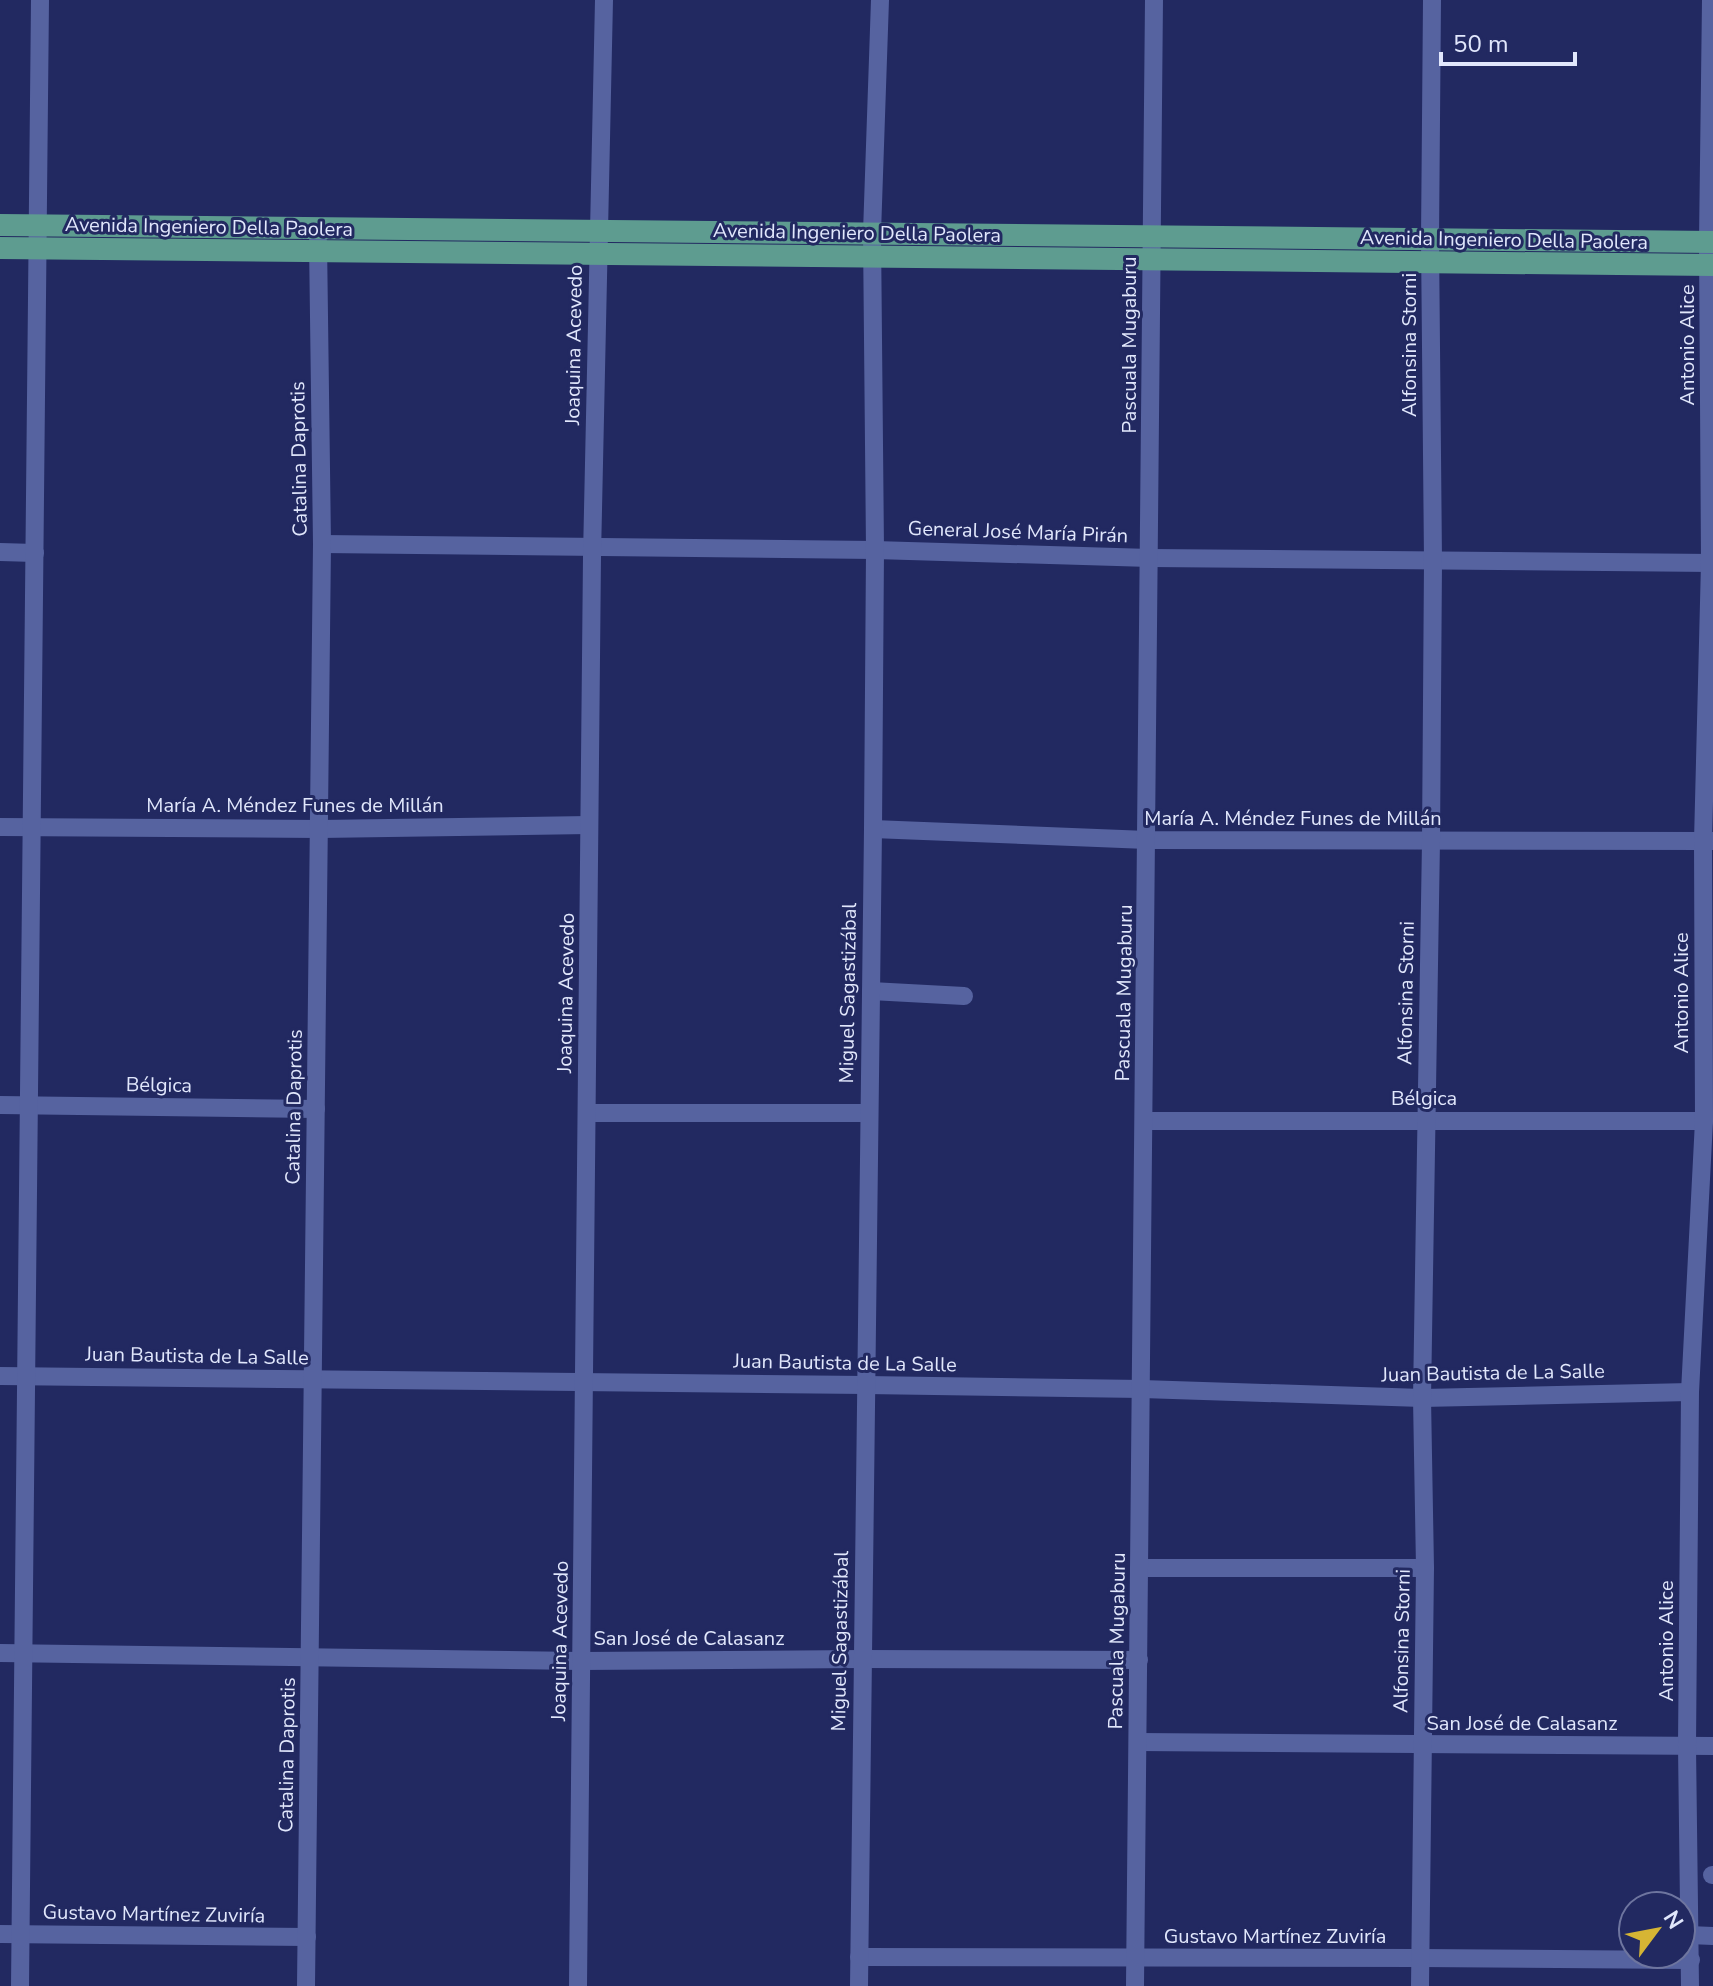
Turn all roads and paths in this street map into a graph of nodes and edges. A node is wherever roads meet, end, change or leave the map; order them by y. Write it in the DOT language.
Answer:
graph roads {
  1 [pos="40,0"];
  2 [pos="604,0"];
  3 [pos="880,0"];
  4 [pos="1154,0"];
  5 [pos="1432,0"];
  6 [pos="1711,0"];
  7 [pos="0,225"];
  8 [pos="38,225"];
  9 [pos="318,228"];
  10 [pos="598,230"];
  11 [pos="872,233"];
  12 [pos="1152,236"];
  13 [pos="1430,239"];
  14 [pos="1711,242"];
  15 [pos="0,248"];
  16 [pos="38,248"];
  17 [pos="318,251"];
  18 [pos="598,254"];
  19 [pos="872,257"];
  20 [pos="1152,259"];
  21 [pos="1431,262"];
  22 [pos="1711,265"];
  23 [pos="322,544"];
  24 [pos="592,547"];
  25 [pos="875,550"];
  26 [pos="0,552"];
  27 [pos="35,553"];
  28 [pos="1150,558"];
  29 [pos="1433,561"];
  30 [pos="1712,563"];
  31 [pos="589,825"];
  32 [pos="0,827"];
  33 [pos="32,828"];
  34 [pos="320,829"];
  35 [pos="873,829"];
  36 [pos="1147,840"];
  37 [pos="1431,841"];
  38 [pos="1708,841"];
  39 [pos="871,991"];
  40 [pos="964,996"];
  41 [pos="0,1105"];
  42 [pos="30,1105"];
  43 [pos="316,1109"];
  44 [pos="587,1113"];
  45 [pos="869,1113"];
  46 [pos="1426,1119"];
  47 [pos="1144,1121"];
  48 [pos="1704,1121"];
  49 [pos="0,1376"];
  50 [pos="27,1376"];
  51 [pos="313,1379"];
  52 [pos="584,1382"];
  53 [pos="866,1385"];
  54 [pos="1142,1389"];
  55 [pos="1690,1392"];
  56 [pos="1422,1398"];
  57 [pos="1140,1568"];
  58 [pos="1425,1568"];
  59 [pos="0,1653"];
  60 [pos="23,1653"];
  61 [pos="309,1657"];
  62 [pos="862,1659"];
  63 [pos="1139,1660"];
  64 [pos="581,1661"];
  65 [pos="1138,1742"];
  66 [pos="1422,1744"];
  67 [pos="1687,1746"];
  68 [pos="1713,1746"];
  69 [pos="1689,1890"];
  70 [pos="0,1934"];
  71 [pos="21,1934"];
  72 [pos="307,1937"];
  73 [pos="859,1957"];
  74 [pos="1135,1958"];
  75 [pos="1420,1958"];
  76 [pos="1617,1959"];
  77 [pos="20,1986"];
  78 [pos="306,1986"];
  79 [pos="578,1986"];
  80 [pos="859,1986"];
  81 [pos="1135,1986"];
  82 [pos="1420,1986"];
  1 -- 8 [label="street"];
  2 -- 10 [label="street, Joaquina Acevedo"];
  3 -- 11 [label="street, Miguel Sagastizábal"];
  4 -- 12 [label="street, Pascuala Mugaburu"];
  5 -- 13 [label="street, Alfonsina Storni"];
  6 -- 14 [label="street, Antonio Alice"];
  7 -- 8 [label="main road, Avenida Ingeniero Della Paolera"];
  8 -- 9 [label="main road, Avenida Ingeniero Della Paolera"];
  8 -- 16 [label="street"];
  9 -- 10 [label="main road, Avenida Ingeniero Della Paolera"];
  9 -- 17 [label="street, Catalina Daprotis"];
  10 -- 11 [label="main road, Avenida Ingeniero Della Paolera"];
  10 -- 18 [label="street, Joaquina Acevedo"];
  11 -- 12 [label="main road, Avenida Ingeniero Della Paolera"];
  11 -- 19 [label="street, Miguel Sagastizábal"];
  12 -- 13 [label="main road, Avenida Ingeniero Della Paolera"];
  12 -- 20 [label="street, Pascuala Mugaburu"];
  13 -- 14 [label="main road, Avenida Ingeniero Della Paolera"];
  13 -- 21 [label="street, Alfonsina Storni"];
  14 -- 22 [label="street, Antonio Alice"];
  15 -- 16 [label="main road, Avenida Ingeniero Della Paolera"];
  16 -- 17 [label="main road, Avenida Ingeniero Della Paolera"];
  16 -- 27 [label="street"];
  17 -- 18 [label="main road, Avenida Ingeniero Della Paolera"];
  17 -- 23 [label="street, Catalina Daprotis"];
  18 -- 19 [label="main road, Avenida Ingeniero Della Paolera"];
  18 -- 24 [label="street, Joaquina Acevedo"];
  19 -- 20 [label="main road, Avenida Ingeniero Della Paolera"];
  19 -- 25 [label="street, Miguel Sagastizábal"];
  20 -- 21 [label="main road, Avenida Ingeniero Della Paolera"];
  20 -- 28 [label="street, Pascuala Mugaburu"];
  21 -- 22 [label="main road, Avenida Ingeniero Della Paolera"];
  21 -- 29 [label="street, Alfonsina Storni"];
  22 -- 30 [label="street, Antonio Alice"];
  23 -- 24 [label="street, General José María Pirán"];
  23 -- 34 [label="street, Catalina Daprotis"];
  24 -- 25 [label="street, General José María Pirán"];
  24 -- 31 [label="street, Joaquina Acevedo"];
  25 -- 28 [label="street, General José María Pirán"];
  25 -- 35 [label="street, Miguel Sagastizábal"];
  26 -- 27 [label="street"];
  27 -- 33 [label="street"];
  28 -- 29 [label="street, General José María Pirán"];
  28 -- 36 [label="street, Pascuala Mugaburu"];
  29 -- 30 [label="street, General José María Pirán"];
  29 -- 37 [label="street, Alfonsina Storni"];
  30 -- 38 [label="street, Antonio Alice"];
  31 -- 34 [label="street, María A. Méndez Funes de Millán"];
  31 -- 44 [label="street, Joaquina Acevedo"];
  32 -- 33 [label="street, María A. Méndez Funes de Millán"];
  33 -- 34 [label="street, María A. Méndez Funes de Millán"];
  33 -- 42 [label="street"];
  34 -- 43 [label="street, Catalina Daprotis"];
  35 -- 36 [label="street, María A. Méndez Funes de Millán"];
  35 -- 39 [label="street, Miguel Sagastizábal"];
  36 -- 37 [label="street, María A. Méndez Funes de Millán"];
  36 -- 47 [label="street, Pascuala Mugaburu"];
  37 -- 38 [label="street, María A. Méndez Funes de Millán"];
  37 -- 46 [label="street, Alfonsina Storni"];
  38 -- 48 [label="street, Antonio Alice"];
  39 -- 40 [label="street"];
  39 -- 45 [label="street, Miguel Sagastizábal"];
  41 -- 42 [label="street, Bélgica"];
  42 -- 43 [label="street, Bélgica"];
  42 -- 50 [label="street"];
  43 -- 51 [label="street, Catalina Daprotis"];
  44 -- 45 [label="street"];
  44 -- 52 [label="street, Joaquina Acevedo"];
  45 -- 53 [label="street, Miguel Sagastizábal"];
  46 -- 47 [label="street, Bélgica"];
  46 -- 48 [label="street, Bélgica"];
  46 -- 56 [label="street, Alfonsina Storni"];
  47 -- 54 [label="street, Pascuala Mugaburu"];
  48 -- 55 [label="street, Antonio Alice"];
  49 -- 50 [label="street, Juan Bautista de La Salle"];
  50 -- 51 [label="street, Juan Bautista de La Salle"];
  50 -- 60 [label="street"];
  51 -- 52 [label="street, Juan Bautista de La Salle"];
  51 -- 61 [label="street, Catalina Daprotis"];
  52 -- 53 [label="street, Juan Bautista de La Salle"];
  52 -- 64 [label="street, Joaquina Acevedo"];
  53 -- 54 [label="street, Juan Bautista de La Salle"];
  53 -- 62 [label="street, Miguel Sagastizábal"];
  54 -- 56 [label="street, Juan Bautista de La Salle"];
  54 -- 57 [label="street, Pascuala Mugaburu"];
  55 -- 56 [label="street, Juan Bautista de La Salle"];
  55 -- 67 [label="street, Antonio Alice"];
  56 -- 58 [label="street, Alfonsina Storni"];
  57 -- 58 [label="street"];
  57 -- 63 [label="street, Pascuala Mugaburu"];
  58 -- 66 [label="street, Alfonsina Storni"];
  59 -- 60 [label="street, San José de Calasanz"];
  60 -- 61 [label="street, San José de Calasanz"];
  60 -- 71 [label="street"];
  61 -- 64 [label="street, San José de Calasanz"];
  61 -- 72 [label="street, Catalina Daprotis"];
  62 -- 63 [label="street, San José de Calasanz"];
  62 -- 64 [label="street, San José de Calasanz"];
  62 -- 73 [label="street, Miguel Sagastizábal"];
  63 -- 65 [label="street, Pascuala Mugaburu"];
  64 -- 79 [label="street, Joaquina Acevedo"];
  65 -- 66 [label="street, San José de Calasanz"];
  65 -- 74 [label="street, Pascuala Mugaburu"];
  66 -- 67 [label="street, San José de Calasanz"];
  66 -- 75 [label="street, Alfonsina Storni"];
  67 -- 68 [label="street, San José de Calasanz"];
  67 -- 69 [label="street, Antonio Alice"];
  70 -- 71 [label="street, Gustavo Martínez Zuviría"];
  71 -- 72 [label="street, Gustavo Martínez Zuviría"];
  71 -- 77 [label="street"];
  72 -- 78 [label="street, Catalina Daprotis"];
  73 -- 74 [label="street, Gustavo Martínez Zuviría"];
  73 -- 80 [label="street, Miguel Sagastizábal"];
  74 -- 75 [label="street, Gustavo Martínez Zuviría"];
  74 -- 81 [label="street, Pascuala Mugaburu"];
  75 -- 76 [label="street, Gustavo Martínez Zuviría"];
  75 -- 82 [label="street, Alfonsina Storni"];
}
